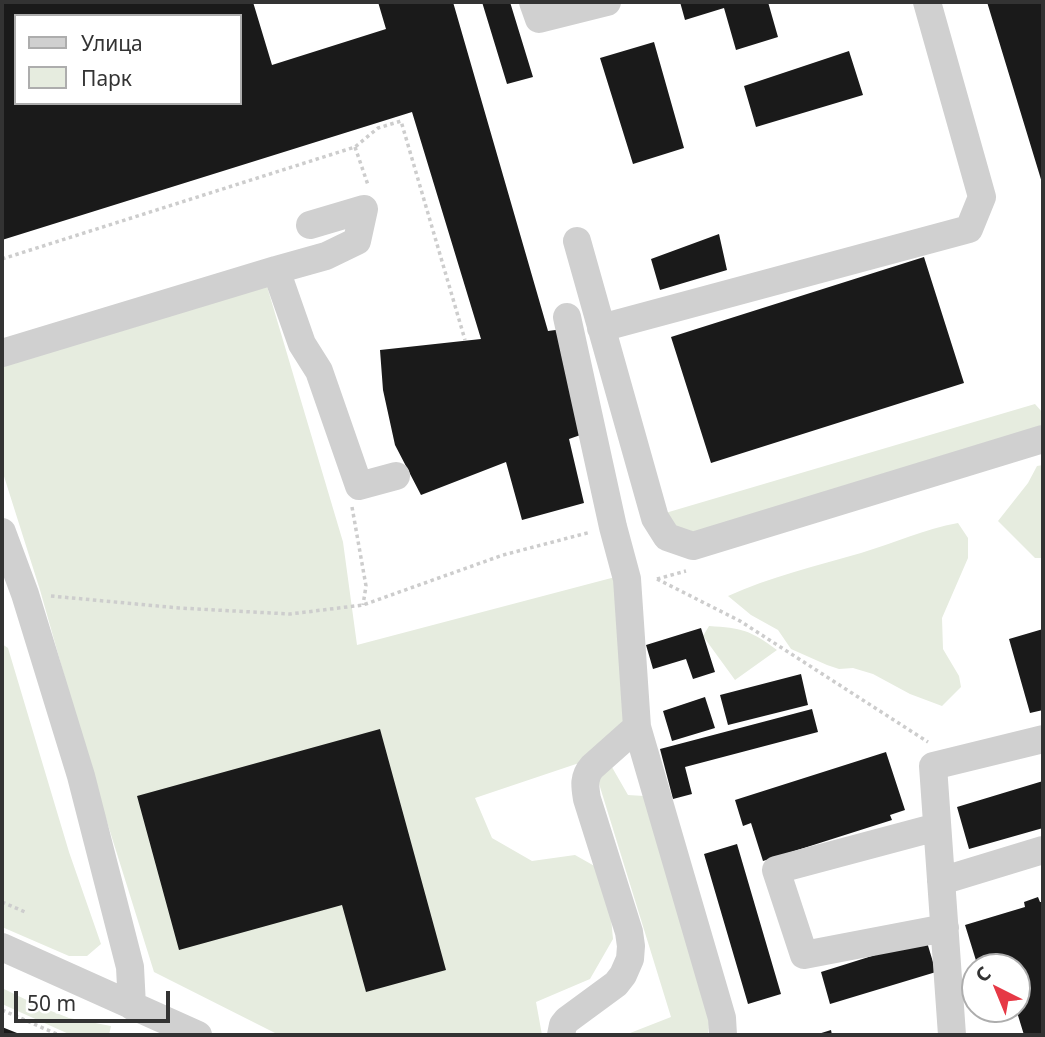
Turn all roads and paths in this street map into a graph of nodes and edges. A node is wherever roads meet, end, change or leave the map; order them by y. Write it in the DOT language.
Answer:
graph roads {
  1 [pos="533,2"];
  2 [pos="607,2"];
  3 [pos="928,2"];
  4 [pos="355,147"];
  5 [pos="364,209"];
  6 [pos="310,225"];
  7 [pos="577,241"];
  8 [pos="2,259"];
  9 [pos="276,270"];
  10 [pos="567,317"];
  11 [pos="601,328"];
  12 [pos="465,340"];
  13 [pos="2,353"];
  14 [pos="1043,439"];
  15 [pos="396,476"];
  16 [pos="352,503"];
  17 [pos="613,527"];
  18 [pos="2,532"];
  19 [pos="657,579"];
  20 [pos="24,594"];
  21 [pos="363,606"];
  22 [pos="637,727"];
  23 [pos="1043,739"];
  24 [pos="951,762"];
  25 [pos="937,827"];
  26 [pos="1043,850"];
  27 [pos="941,881"];
  28 [pos="2,902"];
  29 [pos="25,912"];
  30 [pos="945,928"];
  31 [pos="2,947"];
  32 [pos="132,1006"];
  33 [pos="2,1010"];
  34 [pos="60,1035"];
  35 [pos="198,1035"];
  36 [pos="561,1035"];
  37 [pos="723,1035"];
  38 [pos="952,1035"];
  1 -- 2 [label="street"];
  3 -- 11 [label="street"];
  4 -- 5 [label="path"];
  4 -- 8 [label="path"];
  4 -- 12 [label="path"];
  5 -- 6 [label="street"];
  5 -- 9 [label="street"];
  7 -- 11 [label="street"];
  9 -- 13 [label="street"];
  9 -- 15 [label="street"];
  10 -- 17 [label="street"];
  11 -- 14 [label="street"];
  16 -- 21 [label="path"];
  17 -- 21 [label="path"];
  17 -- 22 [label="street"];
  18 -- 20 [label="street"];
  19 -- 24 [label="path"];
  20 -- 21 [label="path"];
  20 -- 32 [label="street"];
  22 -- 36 [label="street"];
  22 -- 37 [label="street"];
  23 -- 24 [label="street"];
  24 -- 25 [label="street"];
  25 -- 27 [label="street"];
  25 -- 30 [label="street"];
  26 -- 27 [label="street"];
  27 -- 30 [label="street"];
  28 -- 29 [label="path"];
  30 -- 38 [label="street"];
  31 -- 32 [label="street"];
  32 -- 35 [label="street"];
  33 -- 34 [label="path"];
}
